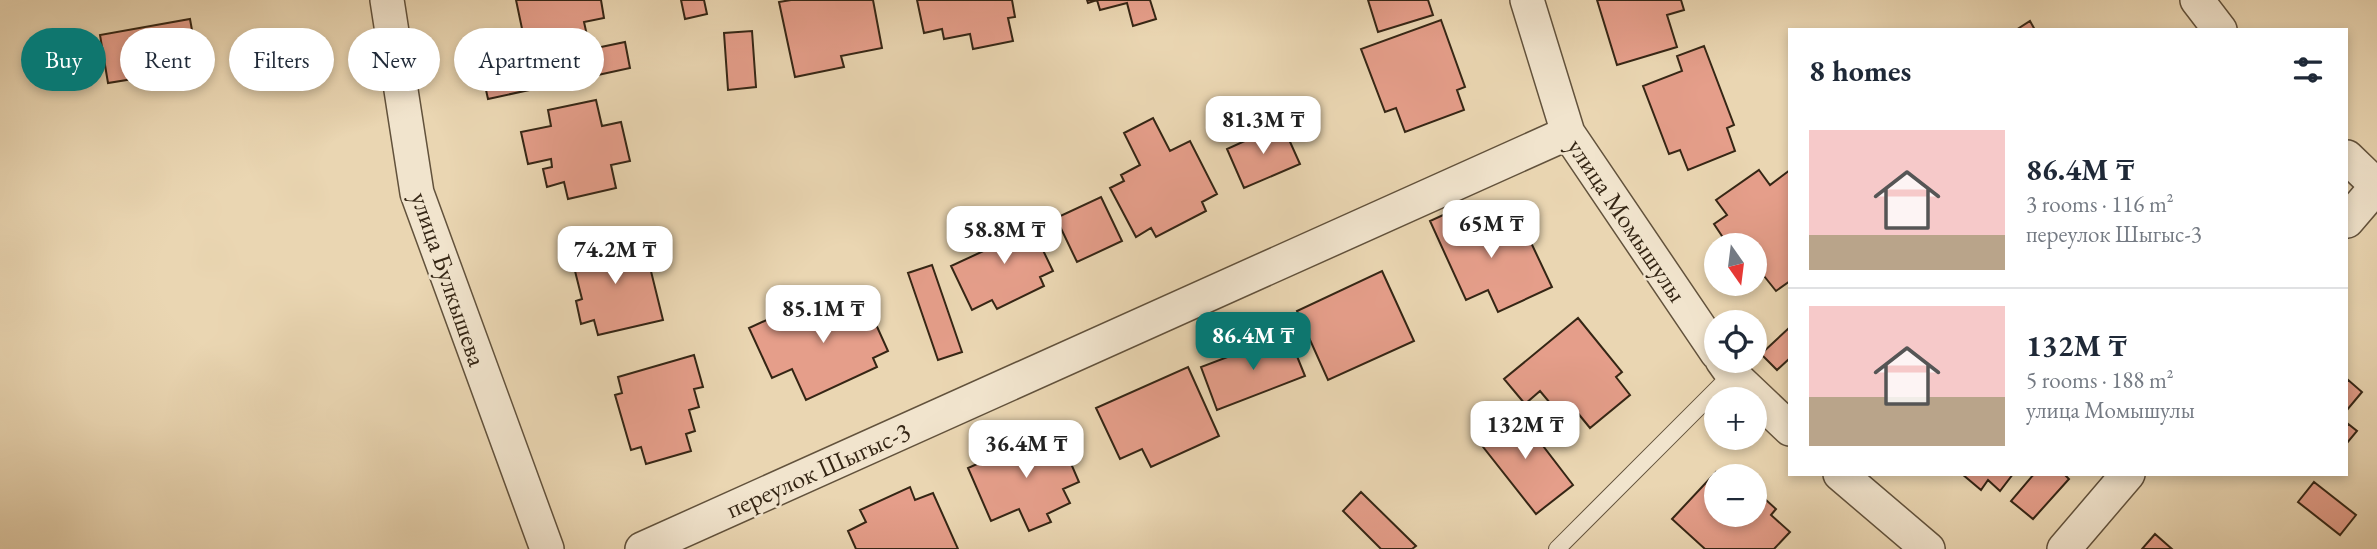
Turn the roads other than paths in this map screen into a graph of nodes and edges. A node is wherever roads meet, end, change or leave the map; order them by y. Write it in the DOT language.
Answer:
graph roads {
  1 [pos="387,0"];
  2 [pos="1527,0"];
  3 [pos="2197,0"];
  4 [pos="2218,28"];
  5 [pos="1568,133"];
  6 [pos="2348,158"];
  7 [pos="2377,186"];
  8 [pos="2348,220"];
  9 [pos="1704,334"];
  10 [pos="1713,373"];
  11 [pos="1734,373"];
  12 [pos="1788,427"];
  13 [pos="1842,476"];
  14 [pos="2127,476"];
  15 [pos="547,549"];
  16 [pos="642,549"];
  17 [pos="1557,549"];
  18 [pos="1928,549"];
  19 [pos="2064,549"];
  1 -- 15 [label="street, улица Булкышева"];
  2 -- 5 [label="street, улица Момышулы"];
  3 -- 4 [label="street"];
  5 -- 9 [label="street, улица Момышулы"];
  5 -- 16 [label="street, переулок Шыгыс-3"];
  6 -- 7 [label="street"];
  7 -- 8 [label="street"];
  10 -- 17 [label="lane"];
  11 -- 12 [label="street, улица Момышулы"];
  13 -- 18 [label="street"];
  14 -- 19 [label="street"];
}
